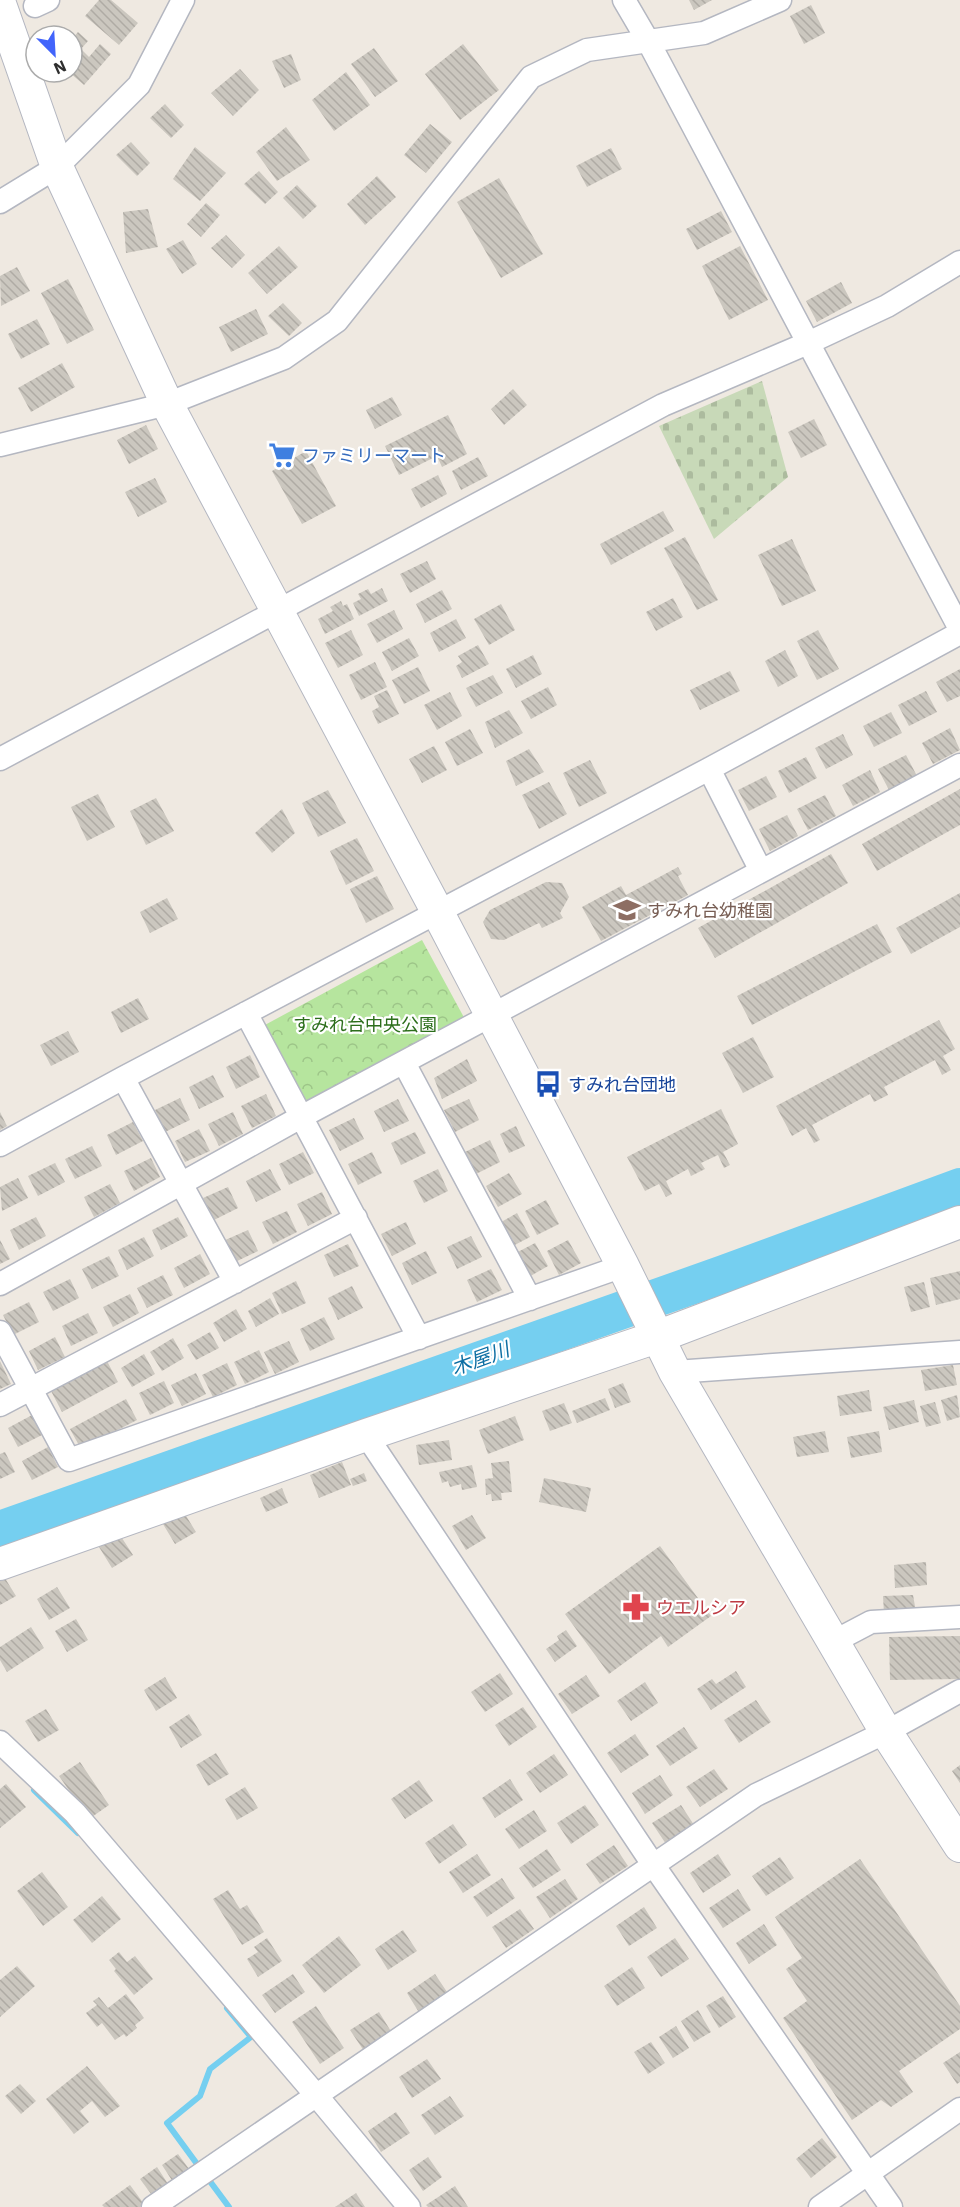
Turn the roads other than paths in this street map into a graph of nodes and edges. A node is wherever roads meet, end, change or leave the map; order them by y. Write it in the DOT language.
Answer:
graph roads {
  1 [pos="183,0"];
  2 [pos="624,0"];
  3 [pos="780,0"];
  4 [pos="2,15"];
  5 [pos="648,41"];
  6 [pos="57,167"];
  7 [pos="0,202"];
  8 [pos="960,262"];
  9 [pos="808,344"];
  10 [pos="167,404"];
  11 [pos="0,445"];
  12 [pos="277,611"];
  13 [pos="960,631"];
  14 [pos="0,759"];
  15 [pos="960,765"];
  16 [pos="709,769"];
  17 [pos="761,871"];
  18 [pos="437,910"];
  19 [pos="246,1013"];
  20 [pos="491,1015"];
  21 [pos="404,1063"];
  22 [pos="123,1078"];
  23 [pos="301,1117"];
  24 [pos="0,1145"];
  25 [pos="181,1183"];
  26 [pos="356,1218"];
  27 [pos="960,1222"];
  28 [pos="625,1270"];
  29 [pos="235,1282"];
  30 [pos="0,1284"];
  31 [pos="530,1299"];
  32 [pos="654,1329"];
  33 [pos="0,1332"];
  34 [pos="419,1338"];
  35 [pos="960,1352"];
  36 [pos="675,1372"];
  37 [pos="31,1389"];
  38 [pos="0,1405"];
  39 [pos="366,1436"];
  40 [pos="0,1564"];
  41 [pos="960,1617"];
  42 [pos="833,1642"];
  43 [pos="960,1692"];
  44 [pos="886,1732"];
  45 [pos="0,1742"];
  46 [pos="960,1846"];
  47 [pos="654,1866"];
  48 [pos="316,2095"];
  49 [pos="960,2109"];
  50 [pos="868,2173"];
  51 [pos="153,2207"];
  52 [pos="409,2207"];
  53 [pos="820,2207"];
  54 [pos="891,2207"];
  1 -- 6 [label="street"];
  2 -- 5 [label="street"];
  3 -- 5 [label="street"];
  4 -- 6 [label="street"];
  5 -- 9 [label="street"];
  5 -- 10 [label="street"];
  6 -- 7 [label="street"];
  6 -- 10 [label="street"];
  8 -- 9 [label="street"];
  9 -- 12 [label="street"];
  9 -- 13 [label="street"];
  10 -- 11 [label="street"];
  10 -- 12 [label="street"];
  12 -- 14 [label="street"];
  12 -- 18 [label="street"];
  13 -- 16 [label="street"];
  15 -- 17 [label="street"];
  16 -- 17 [label="street"];
  16 -- 18 [label="street"];
  17 -- 20 [label="street"];
  18 -- 19 [label="street"];
  18 -- 20 [label="street"];
  19 -- 22 [label="street"];
  19 -- 23 [label="street"];
  20 -- 21 [label="street"];
  20 -- 28 [label="street"];
  21 -- 23 [label="street"];
  21 -- 31 [label="street"];
  22 -- 24 [label="street"];
  22 -- 25 [label="street"];
  23 -- 25 [label="street"];
  23 -- 26 [label="street"];
  25 -- 29 [label="street"];
  25 -- 30 [label="street"];
  26 -- 29 [label="street"];
  26 -- 34 [label="street"];
  27 -- 32 [label="street"];
  28 -- 31 [label="street"];
  28 -- 32 [label="street"];
  29 -- 37 [label="street"];
  31 -- 34 [label="street"];
  32 -- 36 [label="street"];
  32 -- 39 [label="street"];
  33 -- 37 [label="street"];
  34 -- 37 [label="street"];
  35 -- 36 [label="street"];
  36 -- 42 [label="street"];
  37 -- 38 [label="street"];
  39 -- 40 [label="street"];
  39 -- 47 [label="street"];
  41 -- 42 [label="street"];
  42 -- 44 [label="street"];
  43 -- 44 [label="street"];
  44 -- 46 [label="street"];
  44 -- 47 [label="street"];
  45 -- 48 [label="street"];
  47 -- 48 [label="street"];
  47 -- 50 [label="street"];
  48 -- 51 [label="street"];
  48 -- 52 [label="street"];
  49 -- 50 [label="street"];
  50 -- 53 [label="street"];
  50 -- 54 [label="street"];
}
